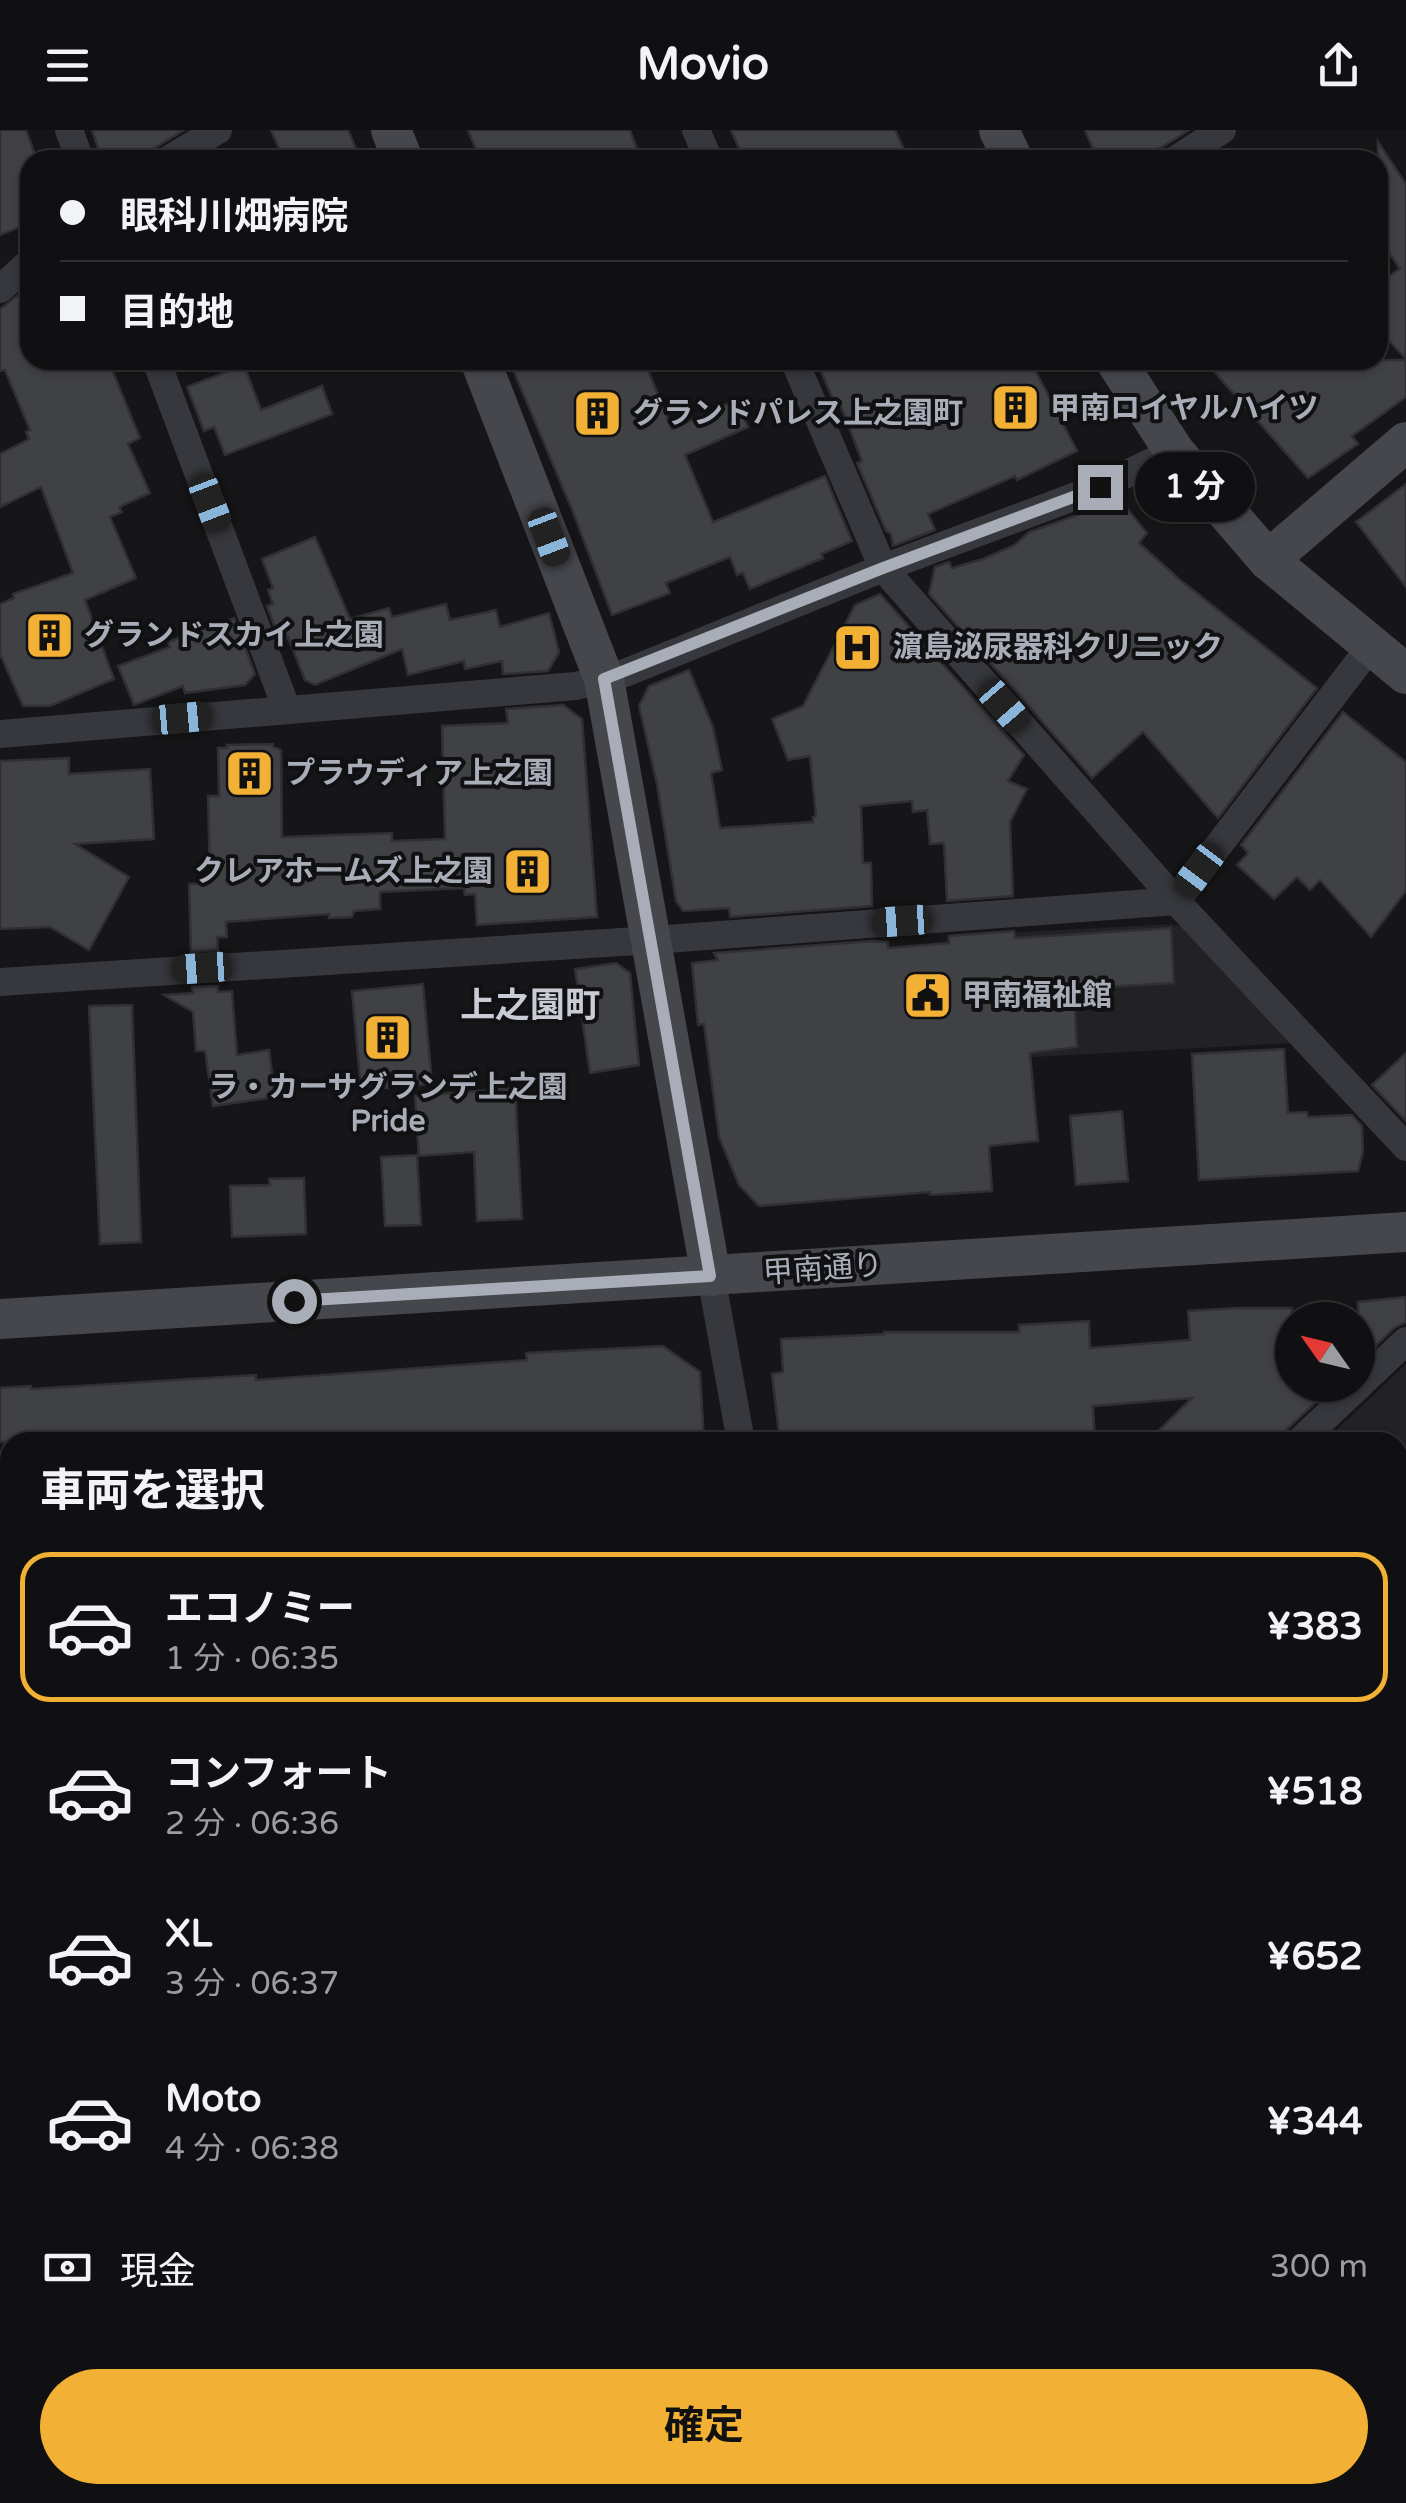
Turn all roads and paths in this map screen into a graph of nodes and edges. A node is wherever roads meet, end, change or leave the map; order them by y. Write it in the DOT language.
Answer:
graph roads {
  1 [pos="218,130"];
  2 [pos="1222,130"];
  3 [pos="185,150"];
  4 [pos="1191,150"];
  5 [pos="20,271"];
  6 [pos="0,289"];
  7 [pos="160,370"];
  8 [pos="484,370"];
  9 [pos="798,370"];
  10 [pos="1122,370"];
  11 [pos="1406,442"];
  12 [pos="1174,451"];
  13 [pos="1268,560"];
  14 [pos="883,568"];
  15 [pos="1371,646"];
  16 [pos="1406,674"];
  17 [pos="604,679"];
  18 [pos="287,710"];
  19 [pos="2,730"];
  20 [pos="1176,901"];
  21 [pos="653,940"];
  22 [pos="0,982"];
  23 [pos="1406,1147"];
  24 [pos="1406,1232"];
  25 [pos="710,1276"];
  26 [pos="0,1319"];
  27 [pos="1406,1341"];
  28 [pos="738,1432"];
  29 [pos="1310,1432"];
  1 -- 3 [label="street"];
  2 -- 4 [label="street"];
  5 -- 6 [label="street"];
  7 -- 18 [label="street"];
  8 -- 17 [label="street"];
  9 -- 14 [label="street"];
  10 -- 12 [label="street"];
  11 -- 13 [label="street"];
  12 -- 13 [label="street"];
  12 -- 14 [label="street"];
  13 -- 15 [label="street"];
  14 -- 17 [label="street"];
  14 -- 20 [label="street"];
  15 -- 16 [label="street"];
  15 -- 20 [label="street"];
  17 -- 18 [label="street"];
  17 -- 21 [label="street"];
  18 -- 19 [label="street"];
  20 -- 21 [label="street"];
  20 -- 23 [label="street"];
  21 -- 22 [label="street"];
  21 -- 25 [label="street"];
  24 -- 25 [label="street, 甲南通り"];
  25 -- 26 [label="street, 甲南通り"];
  25 -- 28 [label="street"];
  27 -- 29 [label="street"];
}
